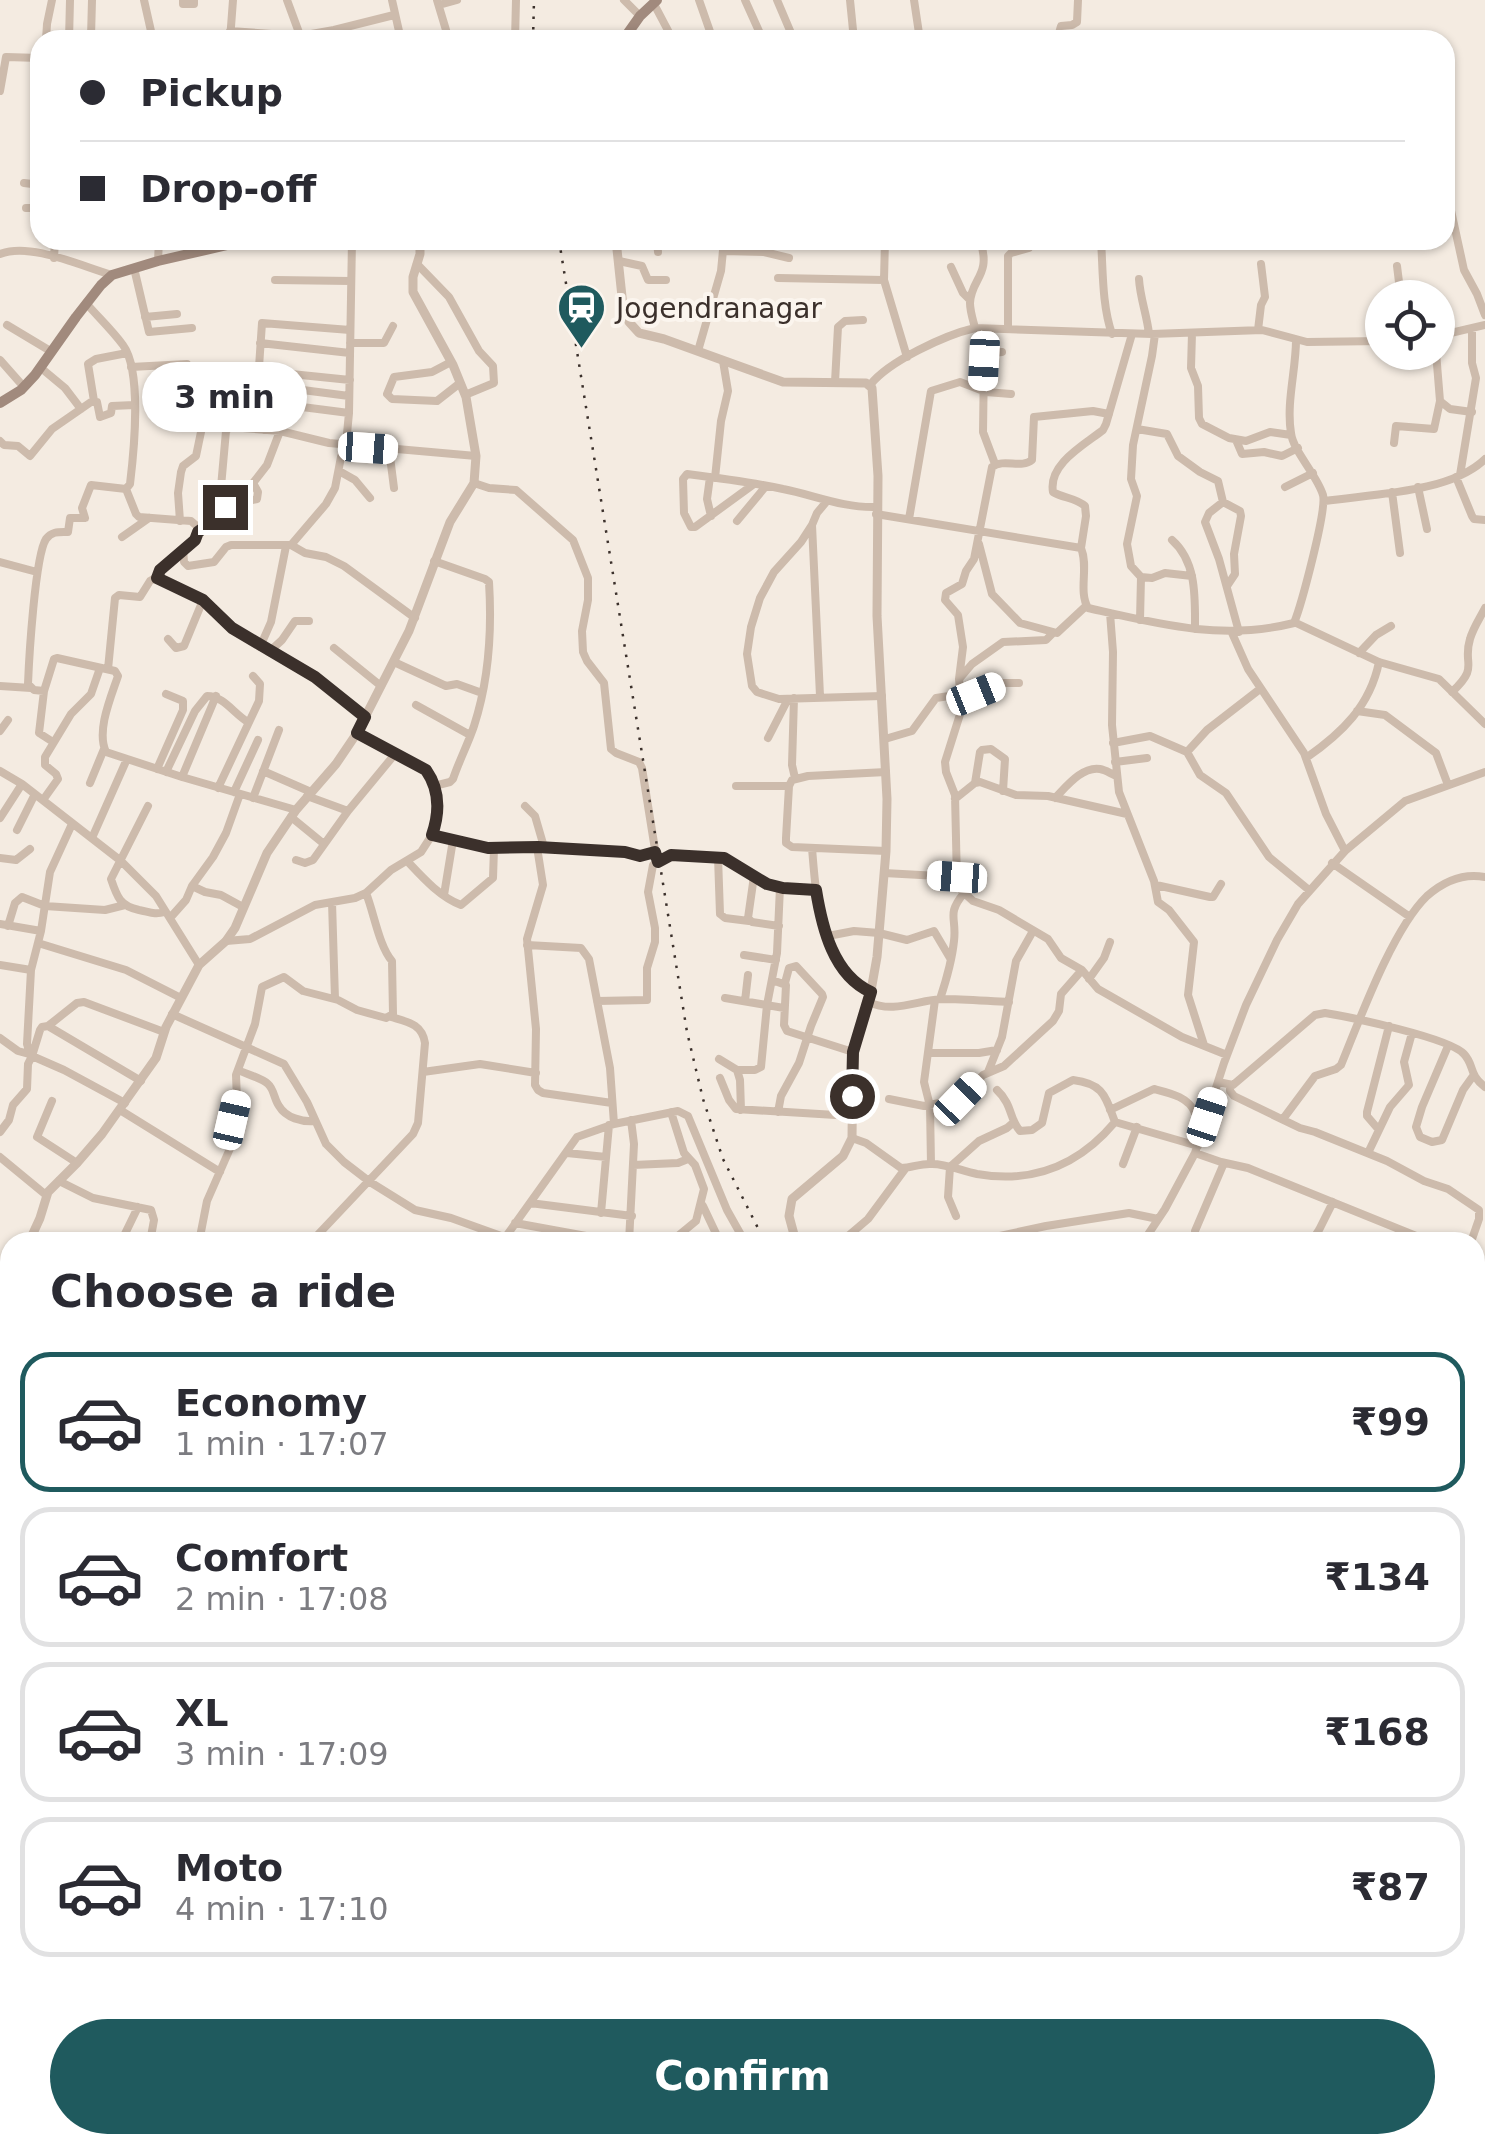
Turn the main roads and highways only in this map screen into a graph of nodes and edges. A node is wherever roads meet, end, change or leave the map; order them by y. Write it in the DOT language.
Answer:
graph roads {
  1 [pos="656,2"];
  2 [pos="630,30"];
  3 [pos="206,250"];
  4 [pos="0,403"];
  1 -- 2 [label="main road"];
  3 -- 4 [label="main road"];
}
